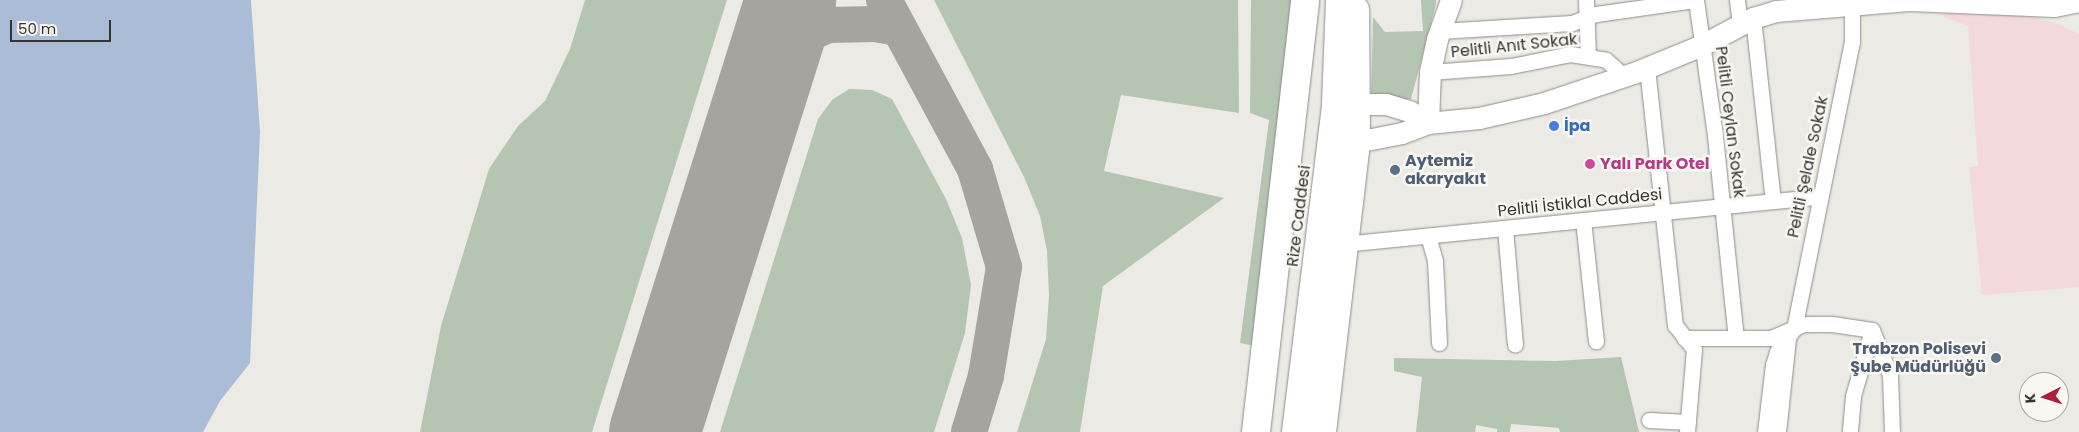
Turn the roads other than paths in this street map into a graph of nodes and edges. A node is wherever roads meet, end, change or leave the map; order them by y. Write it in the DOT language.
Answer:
graph roads {
  1 [pos="1305,0"];
  2 [pos="1320,0"];
  3 [pos="1340,0"];
  4 [pos="1355,0"];
  5 [pos="1451,0"];
  6 [pos="1586,0"];
  7 [pos="1696,0"];
  8 [pos="1737,0"];
  9 [pos="1909,0"];
  10 [pos="1852,1"];
  11 [pos="2078,3"];
  12 [pos="1587,18"];
  13 [pos="1746,21"];
  14 [pos="1440,31"];
  15 [pos="1702,44"];
  16 [pos="1588,56"];
  17 [pos="1647,68"];
  18 [pos="1430,72"];
  19 [pos="1624,76"];
  20 [pos="1357,104"];
  21 [pos="1428,122"];
  22 [pos="1356,142"];
  23 [pos="1820,196"];
  24 [pos="1773,201"];
  25 [pos="1723,206"];
  26 [pos="1664,212"];
  27 [pos="1583,220"];
  28 [pos="1505,228"];
  29 [pos="1428,236"];
  30 [pos="1343,244"];
  31 [pos="1872,330"];
  32 [pos="1791,334"];
  33 [pos="1684,338"];
  34 [pos="1736,338"];
  35 [pos="1596,341"];
  36 [pos="1439,343"];
  37 [pos="1515,345"];
  38 [pos="1290,397"];
  39 [pos="1649,420"];
  40 [pos="1687,427"];
  41 [pos="1256,432"];
  42 [pos="1275,432"];
  43 [pos="1296,432"];
  44 [pos="1322,432"];
  45 [pos="1765,432"];
  46 [pos="1778,432"];
  47 [pos="1850,432"];
  48 [pos="1892,432"];
  1 -- 41 [label="highway"];
  2 -- 38 [label="highway, Rize Caddesi"];
  3 -- 38 [label="highway, Rize Caddesi"];
  4 -- 20 [label="highway"];
  5 -- 14 [label="street"];
  6 -- 12 [label="street"];
  7 -- 12 [label="street, Pelitli Anıt Sokak"];
  7 -- 15 [label="street, Pelitli Ceylan Sokak"];
  8 -- 13 [label="street"];
  9 -- 10 [label="street"];
  9 -- 11 [label="street"];
  10 -- 13 [label="street"];
  10 -- 23 [label="street, Pelitli Şelale Sokak"];
  12 -- 14 [label="street, Pelitli Anıt Sokak"];
  12 -- 16 [label="street"];
  13 -- 15 [label="street"];
  13 -- 24 [label="street"];
  14 -- 18 [label="street"];
  15 -- 17 [label="street"];
  15 -- 25 [label="street, Pelitli Ceylan Sokak"];
  16 -- 18 [label="street, Pelitli Anıt Sokak"];
  16 -- 19 [label="street, Pelitli Anıt Sokak"];
  17 -- 19 [label="street"];
  17 -- 26 [label="street"];
  18 -- 21 [label="street"];
  19 -- 21 [label="street"];
  20 -- 21 [label="street"];
  20 -- 22 [label="highway"];
  21 -- 22 [label="street"];
  22 -- 30 [label="highway"];
  23 -- 24 [label="street, Pelitli İstiklal Caddesi"];
  23 -- 32 [label="street, Pelitli Şelale Sokak"];
  24 -- 25 [label="street, Pelitli İstiklal Caddesi"];
  25 -- 26 [label="street, Pelitli İstiklal Caddesi"];
  25 -- 34 [label="street, Pelitli Ceylan Sokak"];
  26 -- 27 [label="street, Pelitli İstiklal Caddesi"];
  26 -- 33 [label="street"];
  27 -- 28 [label="street, Pelitli İstiklal Caddesi"];
  27 -- 35 [label="street"];
  28 -- 29 [label="street, Pelitli İstiklal Caddesi"];
  28 -- 37 [label="street"];
  29 -- 30 [label="street, Pelitli İstiklal Caddesi"];
  29 -- 36 [label="street"];
  30 -- 44 [label="highway"];
  31 -- 32 [label="street"];
  31 -- 47 [label="street"];
  31 -- 48 [label="street"];
  32 -- 34 [label="street"];
  32 -- 45 [label="street, Pelitli Şelale Sokak"];
  32 -- 46 [label="street, Pelitli Şelale Sokak"];
  33 -- 34 [label="street"];
  33 -- 40 [label="street"];
  38 -- 42 [label="highway, Rize Caddesi"];
  38 -- 43 [label="highway, Rize Caddesi"];
  39 -- 40 [label="street"];
}
